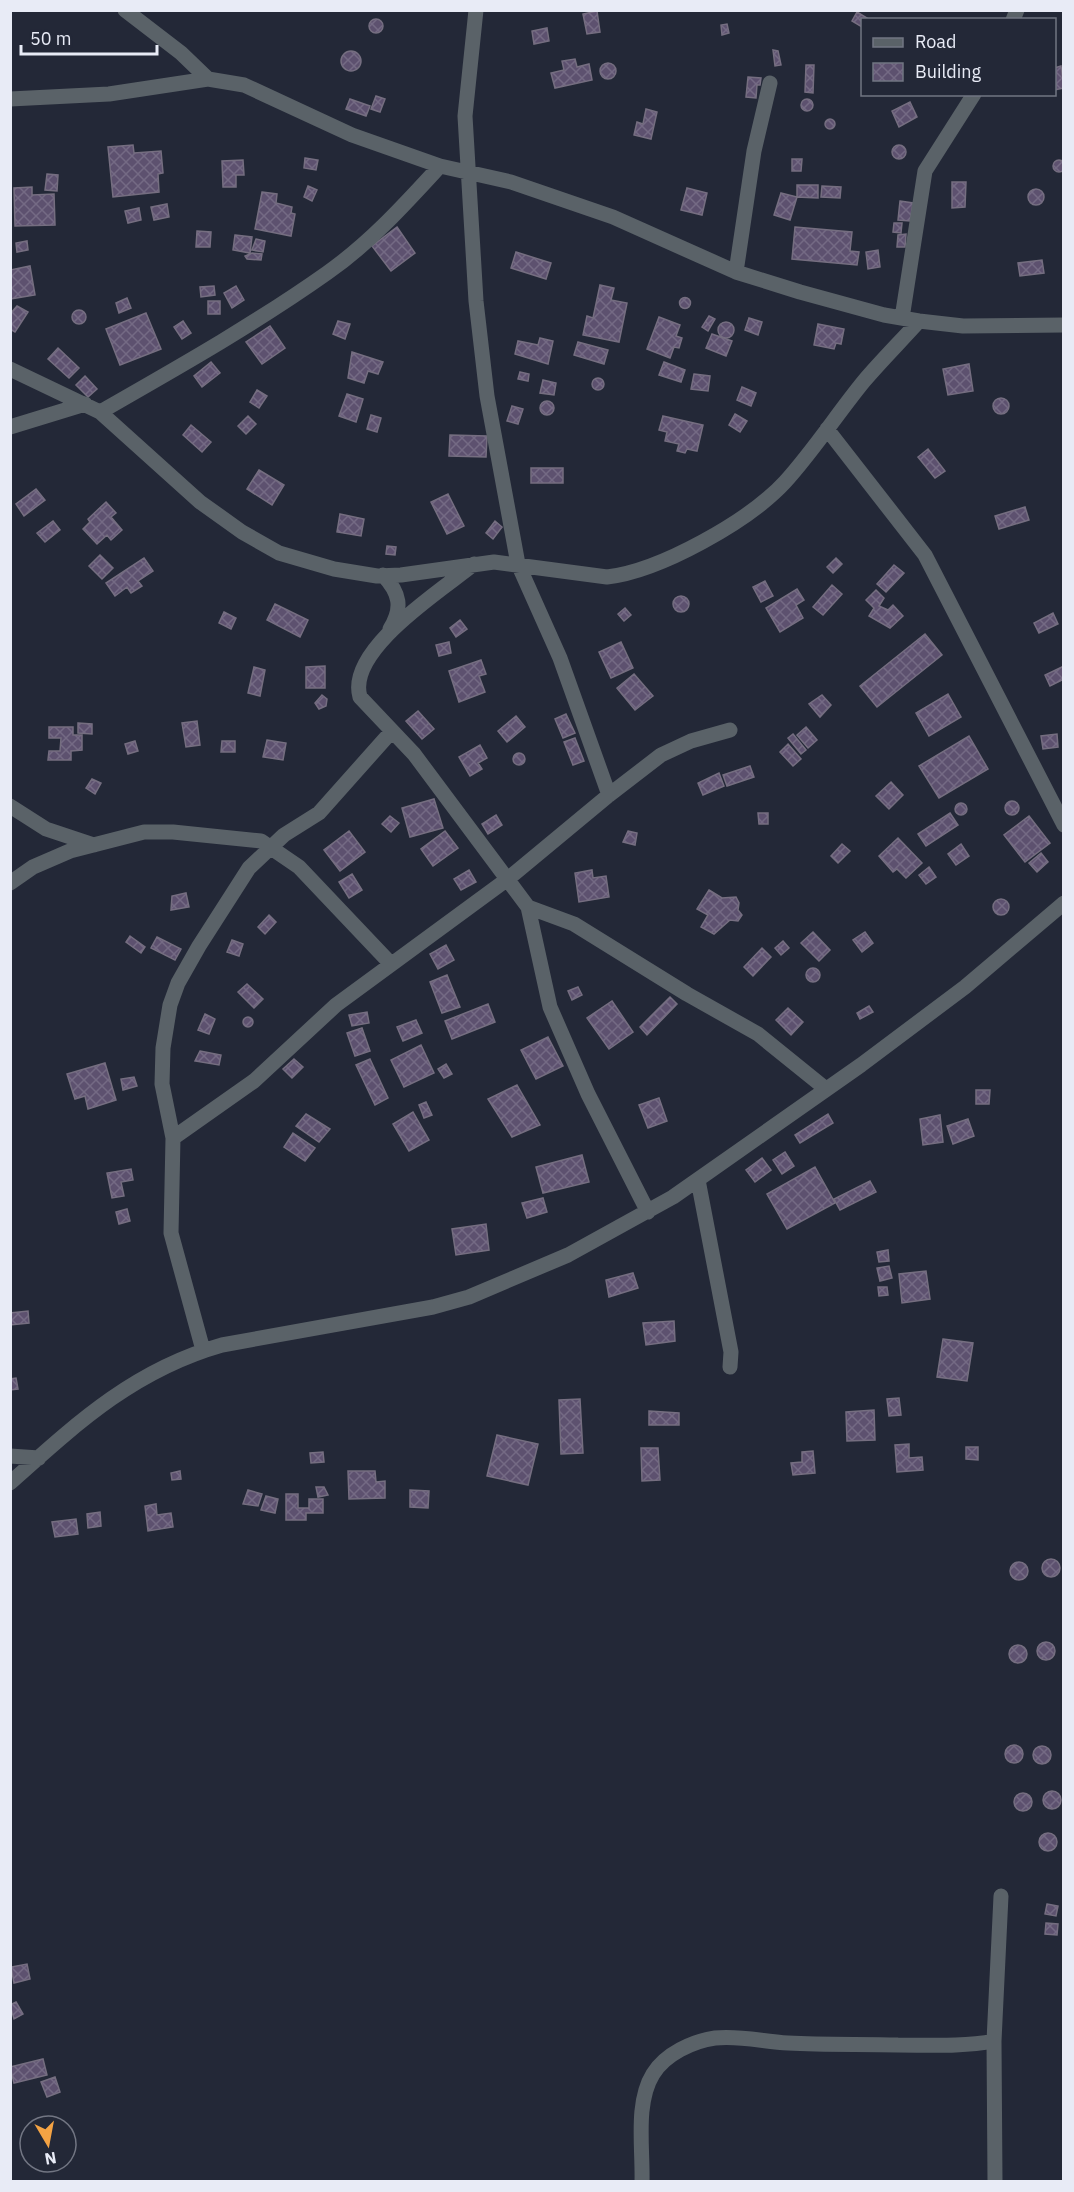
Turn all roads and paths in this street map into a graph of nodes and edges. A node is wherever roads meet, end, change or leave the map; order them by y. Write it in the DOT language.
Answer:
graph roads {
  1 [pos="125,10"];
  2 [pos="476,10"];
  3 [pos="207,79"];
  4 [pos="770,83"];
  5 [pos="973,96"];
  6 [pos="10,99"];
  7 [pos="440,166"];
  8 [pos="467,174"];
  9 [pos="736,272"];
  10 [pos="902,318"];
  11 [pos="919,321"];
  12 [pos="1064,325"];
  13 [pos="10,369"];
  14 [pos="85,405"];
  15 [pos="100,412"];
  16 [pos="10,427"];
  17 [pos="827,429"];
  18 [pos="476,563"];
  19 [pos="518,564"];
  20 [pos="383,575"];
  21 [pos="384,639"];
  22 [pos="392,730"];
  23 [pos="730,730"];
  24 [pos="609,795"];
  25 [pos="10,806"];
  26 [pos="1064,825"];
  27 [pos="94,845"];
  28 [pos="271,846"];
  29 [pos="509,878"];
  30 [pos="10,883"];
  31 [pos="1064,903"];
  32 [pos="528,907"];
  33 [pos="391,964"];
  34 [pos="826,1089"];
  35 [pos="173,1138"];
  36 [pos="698,1180"];
  37 [pos="648,1212"];
  38 [pos="203,1350"];
  39 [pos="730,1367"];
  40 [pos="10,1456"];
  41 [pos="39,1458"];
  42 [pos="10,1483"];
  43 [pos="1001,1896"];
  44 [pos="994,2042"];
  45 [pos="642,2181"];
  46 [pos="995,2181"];
  1 -- 3 [label="street"];
  2 -- 8 [label="street"];
  3 -- 6 [label="street"];
  3 -- 7 [label="street"];
  4 -- 9 [label="street"];
  5 -- 10 [label="street"];
  7 -- 8 [label="street"];
  7 -- 15 [label="street"];
  8 -- 9 [label="street"];
  8 -- 19 [label="street"];
  9 -- 10 [label="street"];
  10 -- 11 [label="street"];
  11 -- 12 [label="street"];
  11 -- 17 [label="street"];
  13 -- 14 [label="street"];
  14 -- 15 [label="street"];
  14 -- 16 [label="street"];
  15 -- 20 [label="street"];
  17 -- 19 [label="street"];
  17 -- 26 [label="street"];
  18 -- 19 [label="street"];
  18 -- 20 [label="street"];
  18 -- 21 [label="street"];
  19 -- 24 [label="street"];
  20 -- 21 [label="street"];
  21 -- 22 [label="street"];
  22 -- 28 [label="street"];
  22 -- 29 [label="street"];
  23 -- 24 [label="street"];
  24 -- 29 [label="street"];
  25 -- 27 [label="street"];
  27 -- 28 [label="street"];
  27 -- 30 [label="street"];
  28 -- 33 [label="street"];
  28 -- 35 [label="street"];
  29 -- 32 [label="street"];
  29 -- 33 [label="street"];
  31 -- 34 [label="street"];
  32 -- 34 [label="street"];
  32 -- 37 [label="street"];
  33 -- 35 [label="street"];
  34 -- 36 [label="street"];
  35 -- 38 [label="street"];
  36 -- 37 [label="street"];
  36 -- 39 [label="street"];
  37 -- 38 [label="street"];
  38 -- 41 [label="street"];
  40 -- 41 [label="street"];
  41 -- 42 [label="street"];
  43 -- 44 [label="street"];
  44 -- 45 [label="street"];
  44 -- 46 [label="street"];
}
